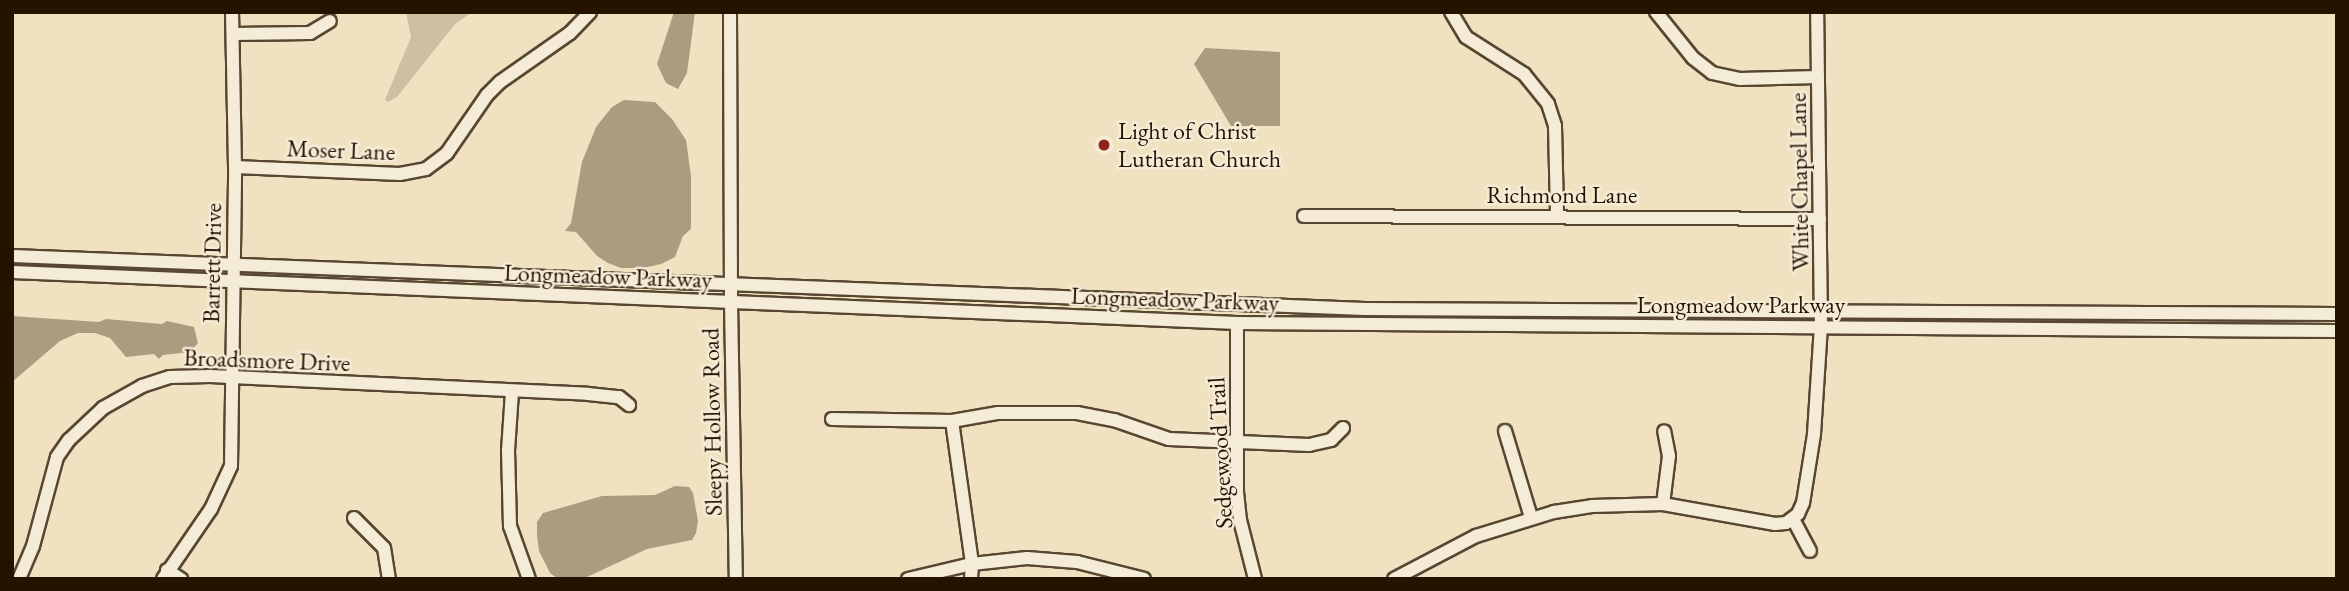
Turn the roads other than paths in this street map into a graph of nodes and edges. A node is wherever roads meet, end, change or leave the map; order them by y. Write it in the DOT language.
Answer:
graph roads {
  1 [pos="232,12"];
  2 [pos="590,12"];
  3 [pos="730,12"];
  4 [pos="1451,12"];
  5 [pos="1656,12"];
  6 [pos="1817,12"];
  7 [pos="330,21"];
  8 [pos="233,34"];
  9 [pos="1818,77"];
  10 [pos="235,167"];
  11 [pos="1557,215"];
  12 [pos="1304,216"];
  13 [pos="1820,219"];
  14 [pos="12,256"];
  15 [pos="232,265"];
  16 [pos="12,272"];
  17 [pos="232,281"];
  18 [pos="731,285"];
  19 [pos="731,302"];
  20 [pos="1821,312"];
  21 [pos="2337,314"];
  22 [pos="1237,323"];
  23 [pos="1821,327"];
  24 [pos="2337,331"];
  25 [pos="231,378"];
  26 [pos="512,392"];
  27 [pos="629,405"];
  28 [pos="831,419"];
  29 [pos="952,421"];
  30 [pos="1343,428"];
  31 [pos="1505,431"];
  32 [pos="1664,431"];
  33 [pos="1237,443"];
  34 [pos="1663,504"];
  35 [pos="1531,517"];
  36 [pos="354,518"];
  37 [pos="1793,519"];
  38 [pos="1810,551"];
  39 [pos="972,564"];
  40 [pos="165,574"];
  41 [pos="1252,578"];
  42 [pos="19,579"];
  43 [pos="181,579"];
  44 [pos="389,579"];
  45 [pos="529,579"];
  46 [pos="729,579"];
  47 [pos="738,579"];
  48 [pos="908,579"];
  49 [pos="971,579"];
  50 [pos="1144,579"];
  51 [pos="1394,579"];
  1 -- 8 [label="street, Barrett Drive"];
  2 -- 10 [label="street, Moser Lane"];
  3 -- 18 [label="street, Sleepy Hollow Road"];
  4 -- 11 [label="street"];
  5 -- 9 [label="street"];
  6 -- 9 [label="street, White Chapel Lane"];
  7 -- 8 [label="street"];
  8 -- 10 [label="street, Barrett Drive"];
  9 -- 13 [label="street, White Chapel Lane"];
  10 -- 15 [label="street, Barrett Drive"];
  11 -- 12 [label="street, Richmond Lane"];
  11 -- 13 [label="street, Richmond Lane"];
  13 -- 20 [label="street, White Chapel Lane"];
  14 -- 15 [label="street, Longmeadow Parkway"];
  15 -- 17 [label="street, Barrett Drive"];
  15 -- 18 [label="street, Longmeadow Parkway"];
  16 -- 17 [label="street, Longmeadow Parkway"];
  17 -- 19 [label="street, Longmeadow Parkway"];
  17 -- 25 [label="street, Barrett Drive"];
  18 -- 19 [label="street, Sleepy Hollow Road"];
  18 -- 20 [label="street, Longmeadow Parkway"];
  19 -- 22 [label="street, Longmeadow Parkway"];
  19 -- 47 [label="street, Sleepy Hollow Road"];
  20 -- 21 [label="street, Longmeadow Parkway"];
  20 -- 23 [label="street, White Chapel Lane"];
  22 -- 23 [label="street, Longmeadow Parkway"];
  22 -- 33 [label="street, Sedgewood Trail"];
  23 -- 24 [label="street, Longmeadow Parkway"];
  23 -- 37 [label="street, White Chapel Lane"];
  25 -- 26 [label="street, Broadsmore Drive"];
  25 -- 40 [label="street, Barrett Drive"];
  25 -- 42 [label="street, Broadsmore Drive"];
  26 -- 27 [label="street, Broadsmore Drive"];
  26 -- 45 [label="street"];
  28 -- 29 [label="street"];
  29 -- 33 [label="street"];
  29 -- 39 [label="street"];
  30 -- 33 [label="street"];
  31 -- 35 [label="street"];
  32 -- 34 [label="street"];
  33 -- 41 [label="street, Sedgewood Trail"];
  34 -- 35 [label="street"];
  34 -- 37 [label="street"];
  35 -- 51 [label="street"];
  36 -- 44 [label="street"];
  37 -- 38 [label="street"];
  39 -- 48 [label="street"];
  39 -- 49 [label="street"];
  39 -- 50 [label="street"];
  40 -- 43 [label="street"];
  46 -- 47 [label="street"];
}
